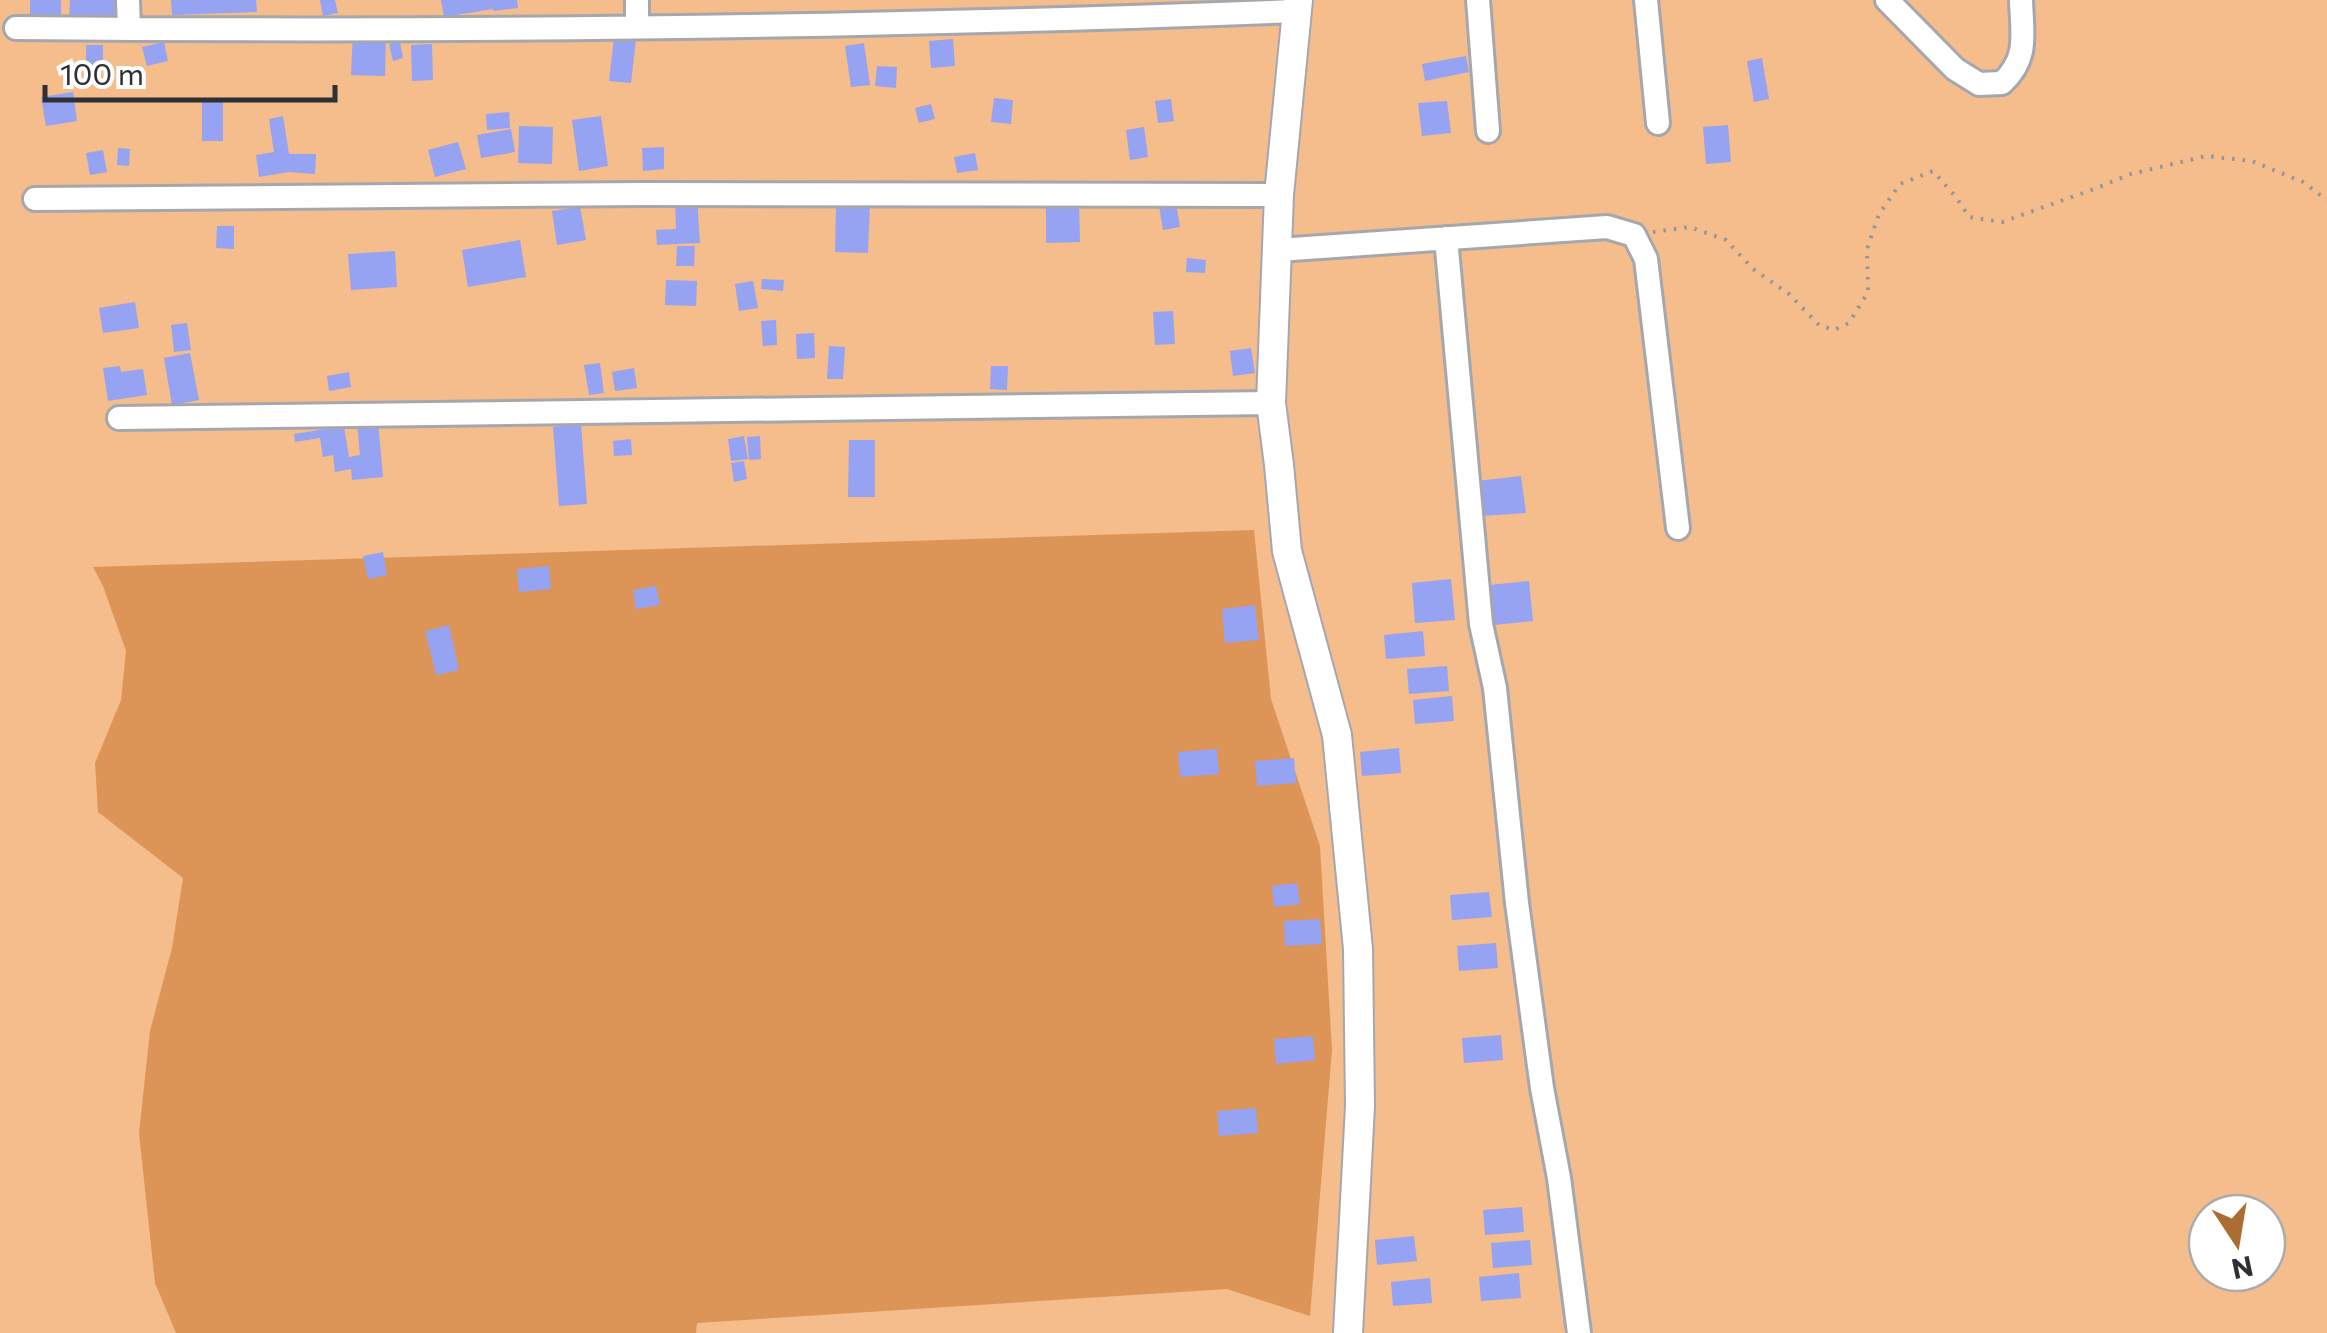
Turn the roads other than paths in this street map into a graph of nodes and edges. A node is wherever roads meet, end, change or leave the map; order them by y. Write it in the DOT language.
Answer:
graph roads {
  1 [pos="128,0"];
  2 [pos="638,0"];
  3 [pos="1478,0"];
  4 [pos="1646,0"];
  5 [pos="1887,0"];
  6 [pos="2021,0"];
  7 [pos="1297,6"];
  8 [pos="1158,8"];
  9 [pos="637,27"];
  10 [pos="16,28"];
  11 [pos="129,29"];
  12 [pos="1658,123"];
  13 [pos="1488,131"];
  14 [pos="1279,195"];
  15 [pos="36,199"];
  16 [pos="1446,238"];
  17 [pos="1278,250"];
  18 [pos="1271,403"];
  19 [pos="120,418"];
  20 [pos="1678,528"];
  21 [pos="1348,1333"];
  22 [pos="1579,1333"];
  1 -- 11 [label="street"];
  2 -- 9 [label="street"];
  3 -- 13 [label="street"];
  4 -- 12 [label="street"];
  5 -- 6 [label="street"];
  7 -- 8 [label="street"];
  7 -- 14 [label="street"];
  8 -- 9 [label="street"];
  9 -- 11 [label="street"];
  10 -- 11 [label="street"];
  14 -- 15 [label="street"];
  14 -- 17 [label="street"];
  16 -- 17 [label="street"];
  16 -- 20 [label="street"];
  16 -- 22 [label="street"];
  17 -- 18 [label="street"];
  18 -- 19 [label="street"];
  18 -- 21 [label="street"];
}
